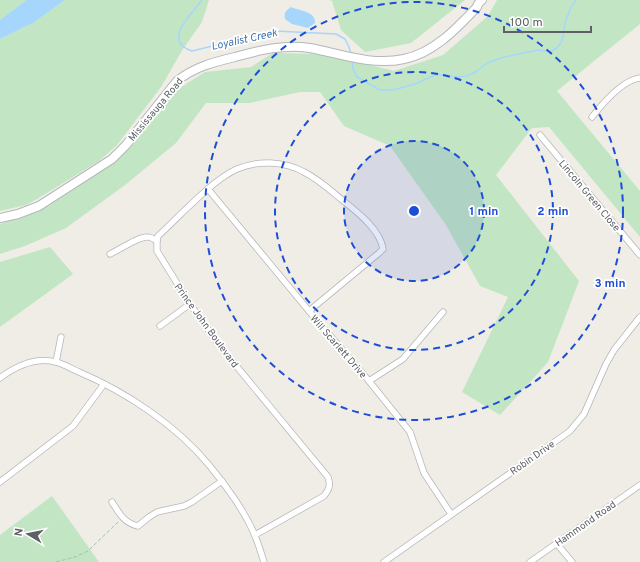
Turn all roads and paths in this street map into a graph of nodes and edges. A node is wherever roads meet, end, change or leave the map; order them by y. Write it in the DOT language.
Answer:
graph roads {
  1 [pos="482,0"];
  2 [pos="487,0"];
  3 [pos="477,7"];
  4 [pos="640,78"];
  5 [pos="592,116"];
  6 [pos="540,135"];
  7 [pos="208,189"];
  8 [pos="0,218"];
  9 [pos="157,240"];
  10 [pos="110,254"];
  11 [pos="640,255"];
  12 [pos="190,304"];
  13 [pos="309,311"];
  14 [pos="443,312"];
  15 [pos="640,317"];
  16 [pos="160,326"];
  17 [pos="61,337"];
  18 [pos="56,362"];
  19 [pos="0,378"];
  20 [pos="369,381"];
  21 [pos="104,384"];
  22 [pos="222,481"];
  23 [pos="0,482"];
  24 [pos="640,485"];
  25 [pos="112,502"];
  26 [pos="451,514"];
  27 [pos="123,518"];
  28 [pos="255,535"];
  29 [pos="557,544"];
  30 [pos="56,562"];
  31 [pos="264,562"];
  32 [pos="384,562"];
  33 [pos="530,562"];
  34 [pos="572,562"];
  1 -- 3 [label="main road, Mississauga Road"];
  2 -- 3 [label="main road, Mississauga Road"];
  3 -- 8 [label="main road, Mississauga Road"];
  4 -- 5 [label="street"];
  6 -- 11 [label="street, Lincoln Green Close"];
  7 -- 9 [label="street"];
  7 -- 13 [label="street, Will Scarlett Drive"];
  7 -- 13 [label="street"];
  9 -- 10 [label="street"];
  9 -- 12 [label="street, Prince John Boulevard"];
  12 -- 16 [label="street"];
  12 -- 28 [label="street, Prince John Boulevard"];
  13 -- 20 [label="street, Will Scarlett Drive"];
  14 -- 20 [label="street"];
  15 -- 26 [label="street, Robin Drive"];
  17 -- 18 [label="street"];
  18 -- 19 [label="street"];
  18 -- 21 [label="street"];
  20 -- 26 [label="street, Will Scarlett Drive"];
  21 -- 22 [label="street"];
  21 -- 23 [label="street"];
  22 -- 27 [label="street"];
  22 -- 28 [label="street"];
  24 -- 29 [label="street, Hammond Road"];
  25 -- 27 [label="street"];
  26 -- 32 [label="street, Robin Drive"];
  27 -- 30 [label="path"];
  28 -- 31 [label="street"];
  29 -- 33 [label="street, Hammond Road"];
  29 -- 34 [label="street"];
}
